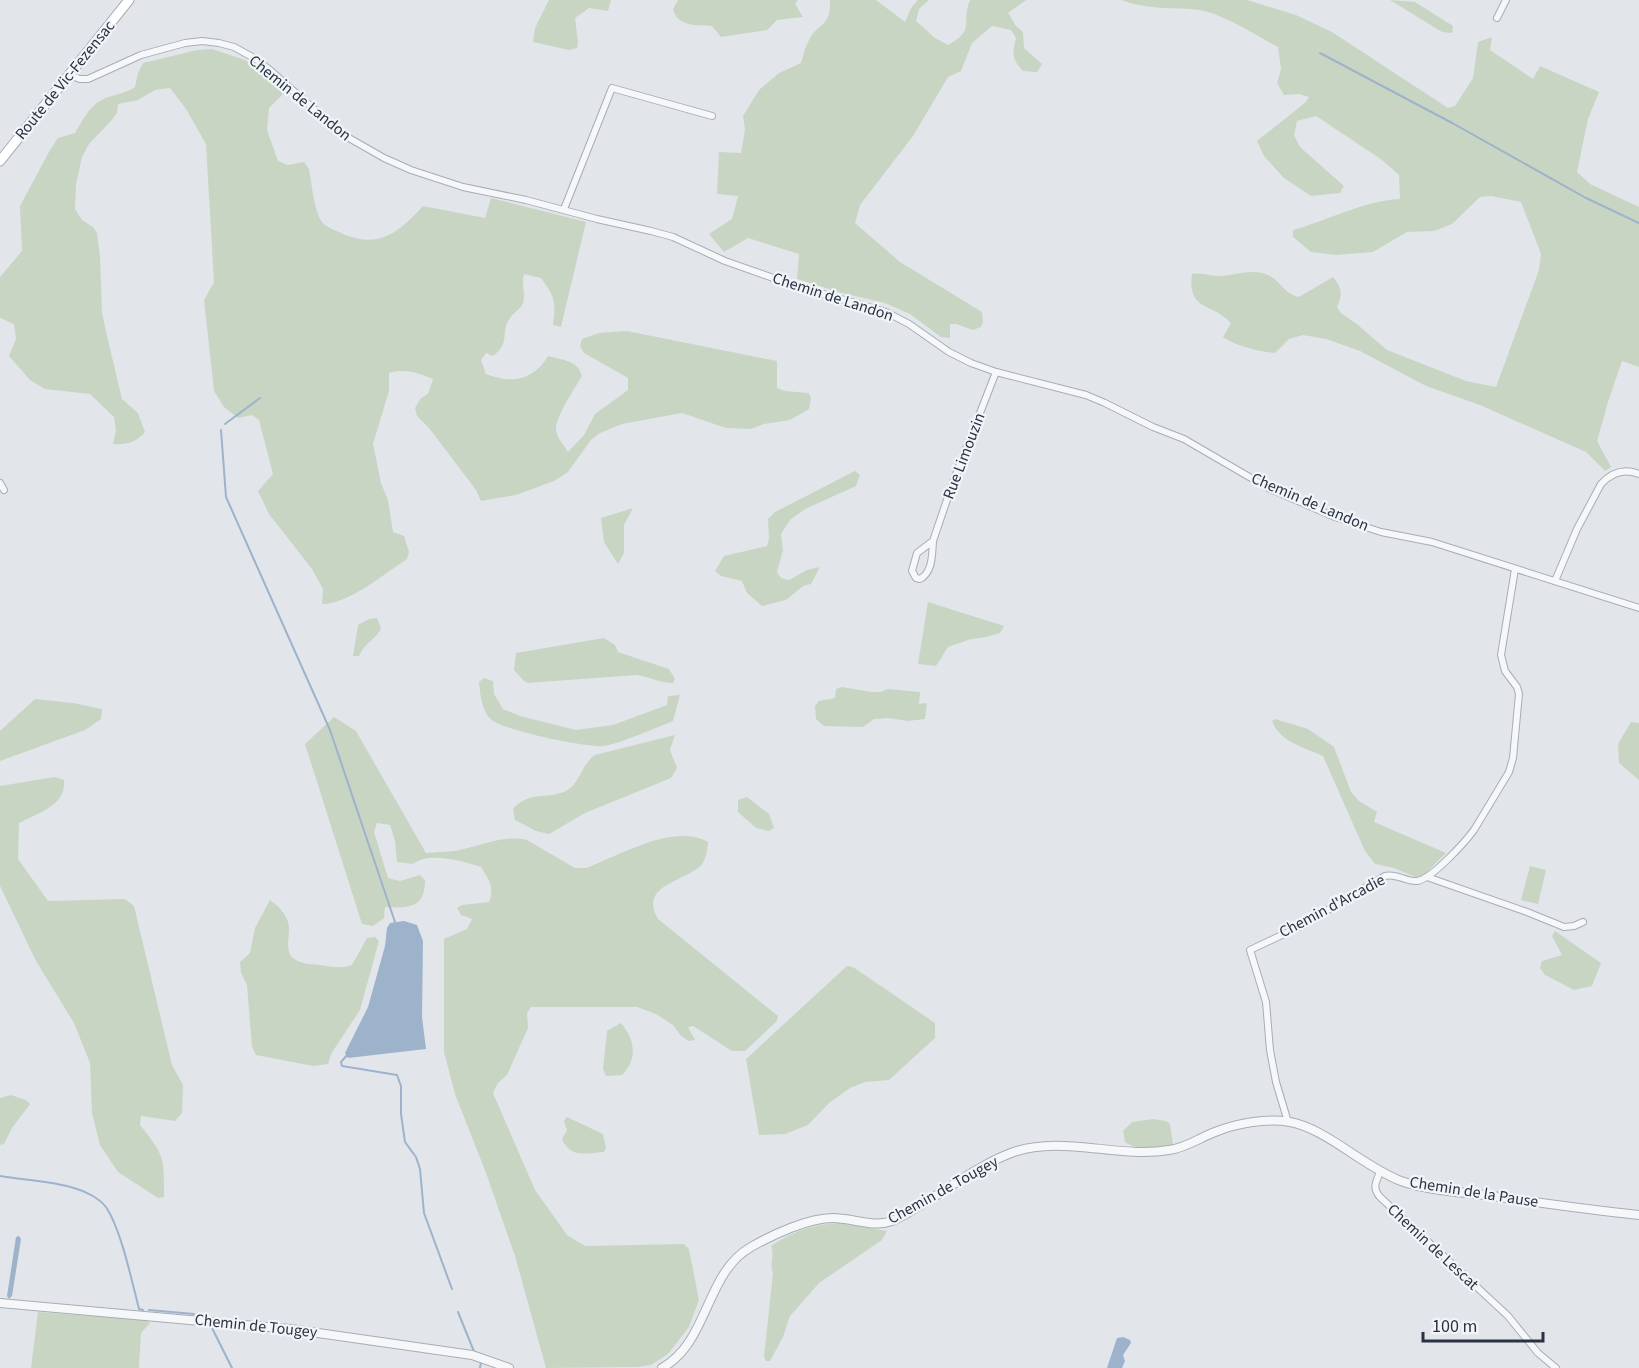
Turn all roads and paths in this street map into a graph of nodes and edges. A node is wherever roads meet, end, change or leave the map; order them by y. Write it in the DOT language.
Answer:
graph roads {
  1 [pos="129,0"];
  2 [pos="1506,0"];
  3 [pos="1497,18"];
  4 [pos="69,75"];
  5 [pos="712,116"];
  6 [pos="0,161"];
  7 [pos="564,209"];
  8 [pos="996,372"];
  9 [pos="1639,474"];
  10 [pos="933,541"];
  11 [pos="1515,569"];
  12 [pos="1555,581"];
  13 [pos="1639,608"];
  14 [pos="1427,877"];
  15 [pos="1582,922"];
  16 [pos="1288,1122"];
  17 [pos="1380,1172"];
  18 [pos="1639,1215"];
  19 [pos="0,1303"];
  20 [pos="509,1368"];
  21 [pos="662,1368"];
  22 [pos="1556,1368"];
  1 -- 4 [label="main road, Route de Vic-Fezensac"];
  2 -- 3 [label="street"];
  4 -- 6 [label="main road, Route de Vic-Fezensac"];
  4 -- 7 [label="street, Chemin de Landon"];
  5 -- 7 [label="street"];
  7 -- 8 [label="street, Chemin de Landon"];
  8 -- 10 [label="street, Rue Limouzin"];
  8 -- 11 [label="street, Chemin de Landon"];
  9 -- 12 [label="street"];
  10 -- 10 [label="street, Rue Limouzin"];
  11 -- 12 [label="street, Chemin de Landon"];
  11 -- 14 [label="street"];
  12 -- 13 [label="street, Chemin de Landon"];
  14 -- 15 [label="street"];
  14 -- 16 [label="street, Chemin d'Arcadie"];
  16 -- 17 [label="street, Chemin de la Pause"];
  16 -- 21 [label="street, Chemin de Tougey"];
  17 -- 18 [label="street, Chemin de la Pause"];
  17 -- 22 [label="street, Chemin de Lescat"];
  19 -- 20 [label="street, Chemin de Tougey"];
}
